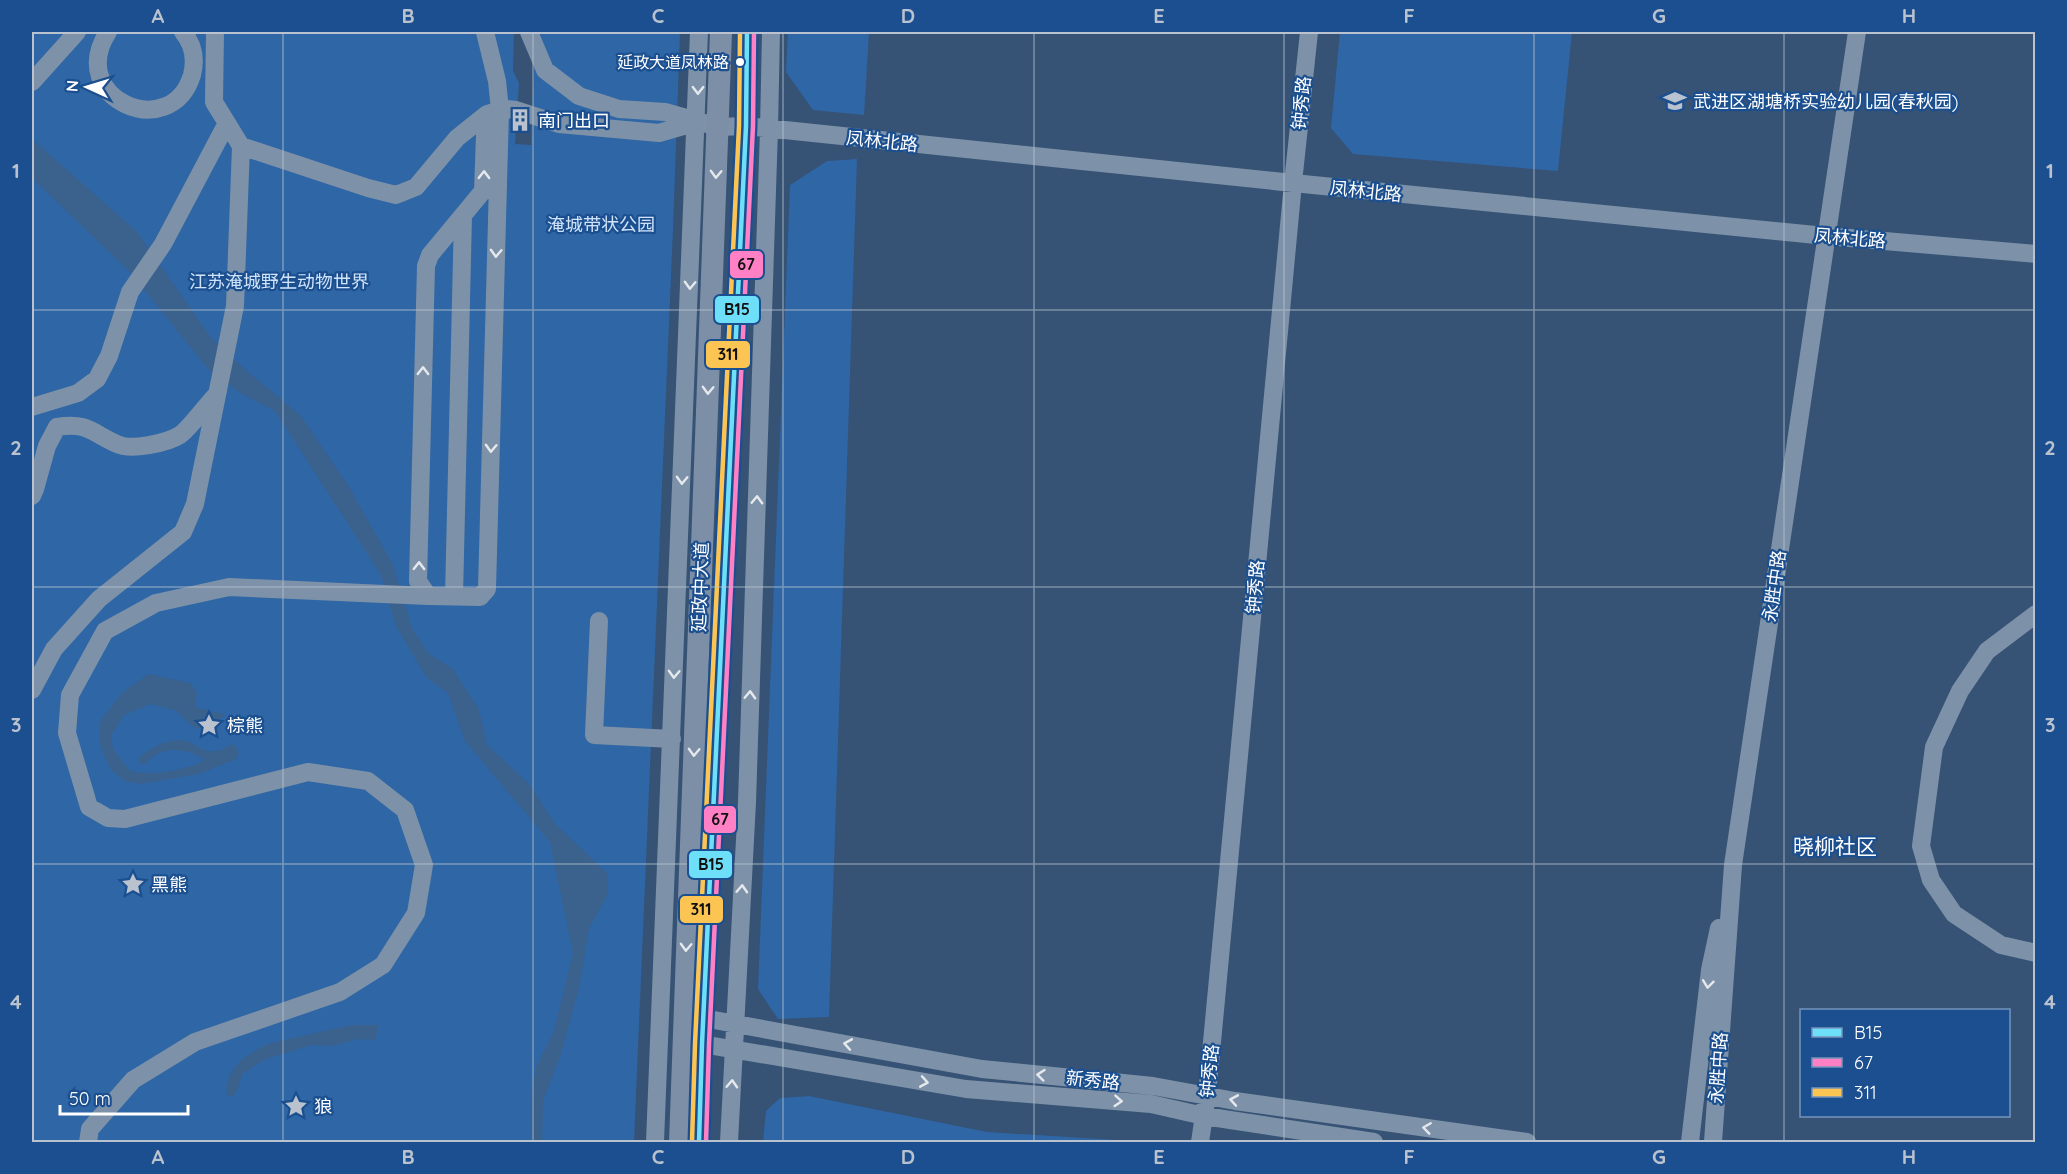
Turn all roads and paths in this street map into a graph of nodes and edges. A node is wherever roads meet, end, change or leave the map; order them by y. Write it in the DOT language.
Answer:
graph roads {
  1 [pos="77,32"];
  2 [pos="183,32"];
  3 [pos="215,32"];
  4 [pos="485,32"];
  5 [pos="529,32"];
  6 [pos="699,32"];
  7 [pos="721,32"];
  8 [pos="747,32"];
  9 [pos="771,32"];
  10 [pos="1309,32"];
  11 [pos="1857,32"];
  12 [pos="100,34"];
  13 [pos="32,82"];
  14 [pos="183,92"];
  15 [pos="214,102"];
  16 [pos="500,110"];
  17 [pos="227,123"];
  18 [pos="708,125"];
  19 [pos="746,126"];
  20 [pos="769,129"];
  21 [pos="241,146"];
  22 [pos="1293,183"];
  23 [pos="463,216"];
  24 [pos="1826,236"];
  25 [pos="2036,254"];
  26 [pos="217,393"];
  27 [pos="32,407"];
  28 [pos="32,496"];
  29 [pos="428,596"];
  30 [pos="454,596"];
  31 [pos="99,599"];
  32 [pos="2036,614"];
  33 [pos="599,621"];
  34 [pos="105,631"];
  35 [pos="32,690"];
  36 [pos="672,738"];
  37 [pos="1733,865"];
  38 [pos="2036,953"];
  39 [pos="661,1010"];
  40 [pos="693,1018"];
  41 [pos="735,1024"];
  42 [pos="660,1036"];
  43 [pos="692,1044"];
  44 [pos="734,1049"];
  45 [pos="1207,1095"];
  46 [pos="1204,1116"];
  47 [pos="88,1143"];
  48 [pos="655,1143"];
  49 [pos="680,1143"];
  50 [pos="699,1143"];
  51 [pos="729,1143"];
  52 [pos="1200,1143"];
  53 [pos="1374,1143"];
  54 [pos="1527,1143"];
  55 [pos="1690,1143"];
  56 [pos="1713,1143"];
  1 -- 13 [label="street"];
  2 -- 14 [label="street"];
  3 -- 15 [label="street"];
  4 -- 16 [label="street"];
  5 -- 18 [label="street"];
  6 -- 18 [label="street, one-way"];
  7 -- 18 [label="main road, 延政中大道"];
  8 -- 19 [label="main road, 延政中大道"];
  9 -- 20 [label="street"];
  10 -- 22 [label="street, 钟秀路"];
  11 -- 24 [label="street, 永胜中路"];
  12 -- 14 [label="street"];
  14 -- 15 [label="street"];
  15 -- 17 [label="street"];
  16 -- 18 [label="street"];
  16 -- 21 [label="street"];
  23 -- 16 [label="street, one-way"];
  16 -- 30 [label="street, one-way"];
  17 -- 21 [label="street"];
  17 -- 27 [label="street"];
  18 -- 19 [label="street, 凤林北路"];
  18 -- 36 [label="street, one-way"];
  18 -- 40 [label="main road, 延政中大道, one-way"];
  19 -- 20 [label="street, 凤林北路"];
  19 -- 40 [label="main road, 延政中大道"];
  20 -- 22 [label="street, 凤林北路"];
  41 -- 20 [label="street, one-way"];
  21 -- 26 [label="street"];
  22 -- 24 [label="street, 凤林北路"];
  22 -- 45 [label="street, 钟秀路"];
  29 -- 23 [label="street, one-way"];
  23 -- 30 [label="street"];
  24 -- 25 [label="street, 凤林北路"];
  24 -- 37 [label="street, 永胜中路"];
  26 -- 28 [label="street"];
  26 -- 31 [label="street"];
  29 -- 30 [label="street"];
  29 -- 34 [label="street"];
  31 -- 34 [label="street"];
  31 -- 35 [label="street"];
  32 -- 38 [label="street"];
  33 -- 36 [label="street"];
  34 -- 47 [label="street"];
  36 -- 39 [label="street"];
  37 -- 55 [label="street, one-way"];
  37 -- 56 [label="street, 永胜中路"];
  39 -- 40 [label="street, 新秀路"];
  39 -- 42 [label="street"];
  40 -- 41 [label="street, 新秀路"];
  40 -- 43 [label="main road, 延政中大道"];
  41 -- 44 [label="street"];
  45 -- 41 [label="street, 新秀路, one-way"];
  42 -- 43 [label="street, 新秀路"];
  42 -- 48 [label="street"];
  43 -- 44 [label="street, 新秀路"];
  43 -- 49 [label="main road, 延政中大道"];
  43 -- 50 [label="main road, 延政中大道"];
  44 -- 46 [label="street, 新秀路, one-way"];
  51 -- 44 [label="street, one-way"];
  45 -- 46 [label="street, 钟秀路"];
  54 -- 45 [label="street, 新秀路, one-way"];
  46 -- 52 [label="street, 钟秀路"];
  46 -- 53 [label="street, 新秀路"];
}
